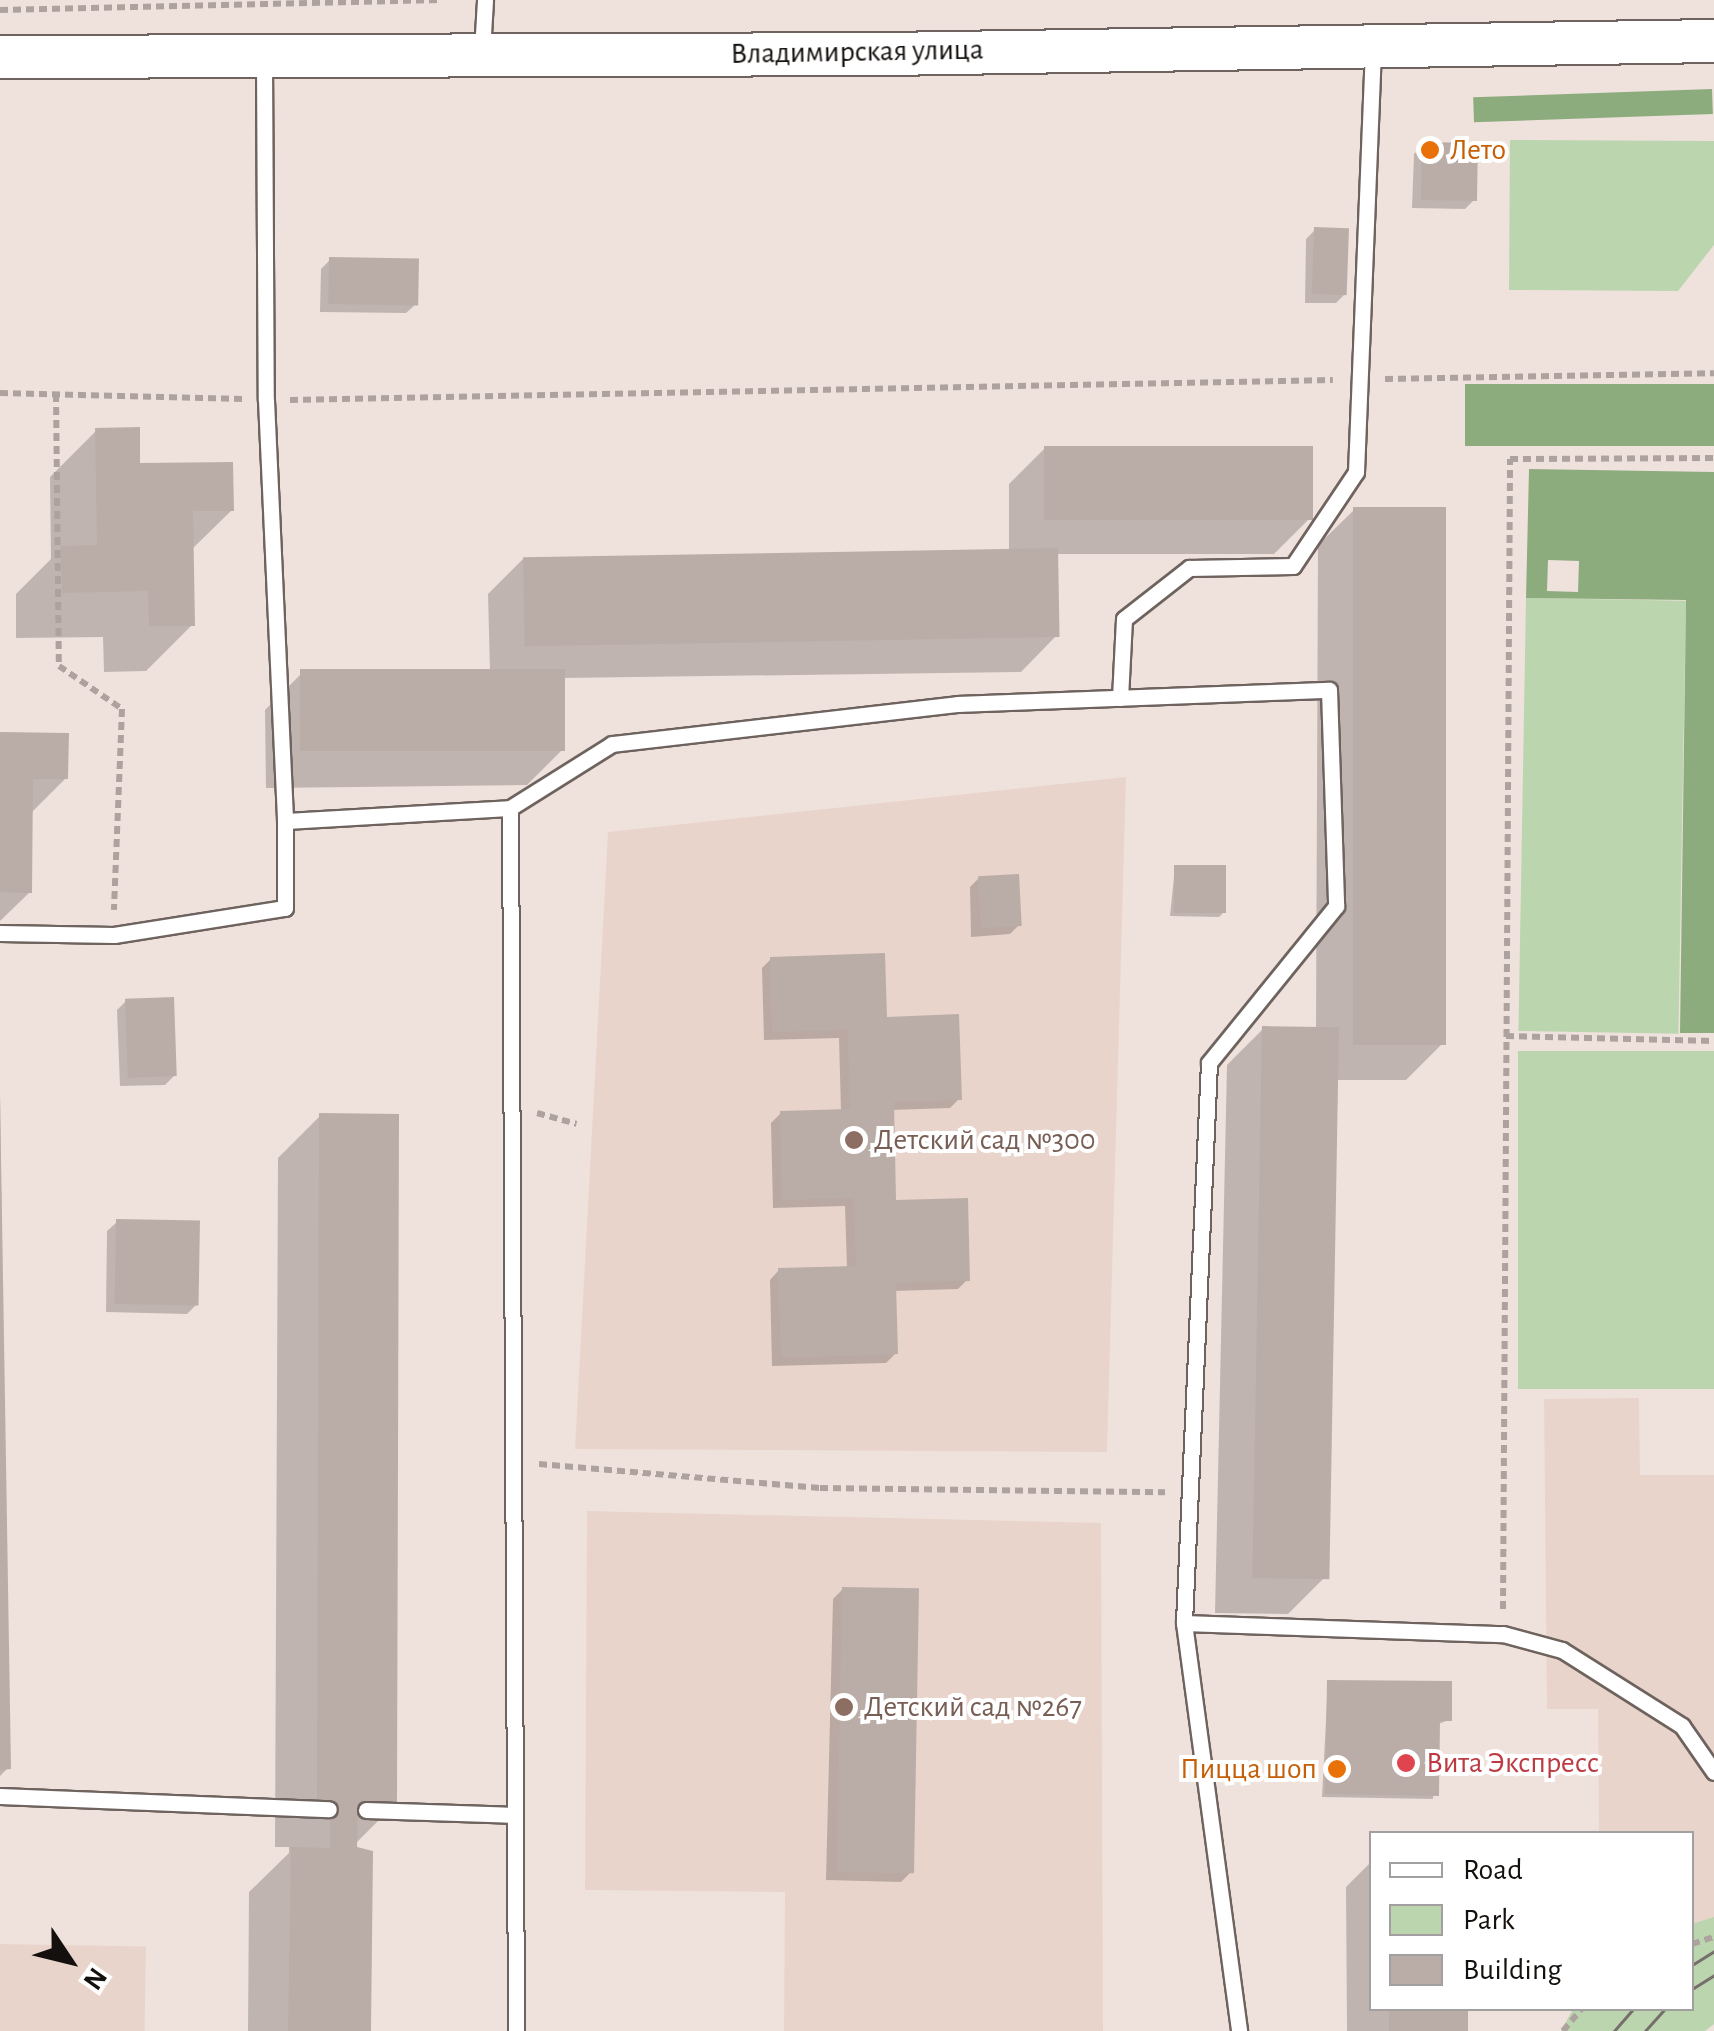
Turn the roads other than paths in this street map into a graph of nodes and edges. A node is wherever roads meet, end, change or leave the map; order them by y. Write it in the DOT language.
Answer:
graph roads {
  1 [pos="486,0"];
  2 [pos="1714,41"];
  3 [pos="1373,42"];
  4 [pos="482,53"];
  5 [pos="0,57"];
  6 [pos="264,57"];
  7 [pos="1120,698"];
  8 [pos="510,808"];
  9 [pos="285,821"];
  10 [pos="0,933"];
  11 [pos="1184,1623"];
  12 [pos="1714,1772"];
  13 [pos="0,1796"];
  14 [pos="329,1809"];
  15 [pos="366,1810"];
  16 [pos="514,1815"];
  17 [pos="516,2031"];
  18 [pos="1239,2031"];
  1 -- 4 [label="lane"];
  2 -- 3 [label="street, Владимирская улица"];
  3 -- 4 [label="street, Владимирская улица"];
  3 -- 7 [label="lane"];
  4 -- 6 [label="street, Владимирская улица"];
  5 -- 6 [label="street, Владимирская улица"];
  6 -- 9 [label="lane"];
  7 -- 8 [label="lane"];
  7 -- 11 [label="lane"];
  8 -- 9 [label="lane"];
  8 -- 16 [label="lane"];
  9 -- 10 [label="lane"];
  11 -- 12 [label="lane"];
  11 -- 18 [label="lane"];
  13 -- 14 [label="lane"];
  15 -- 16 [label="lane"];
  16 -- 17 [label="lane"];
}
